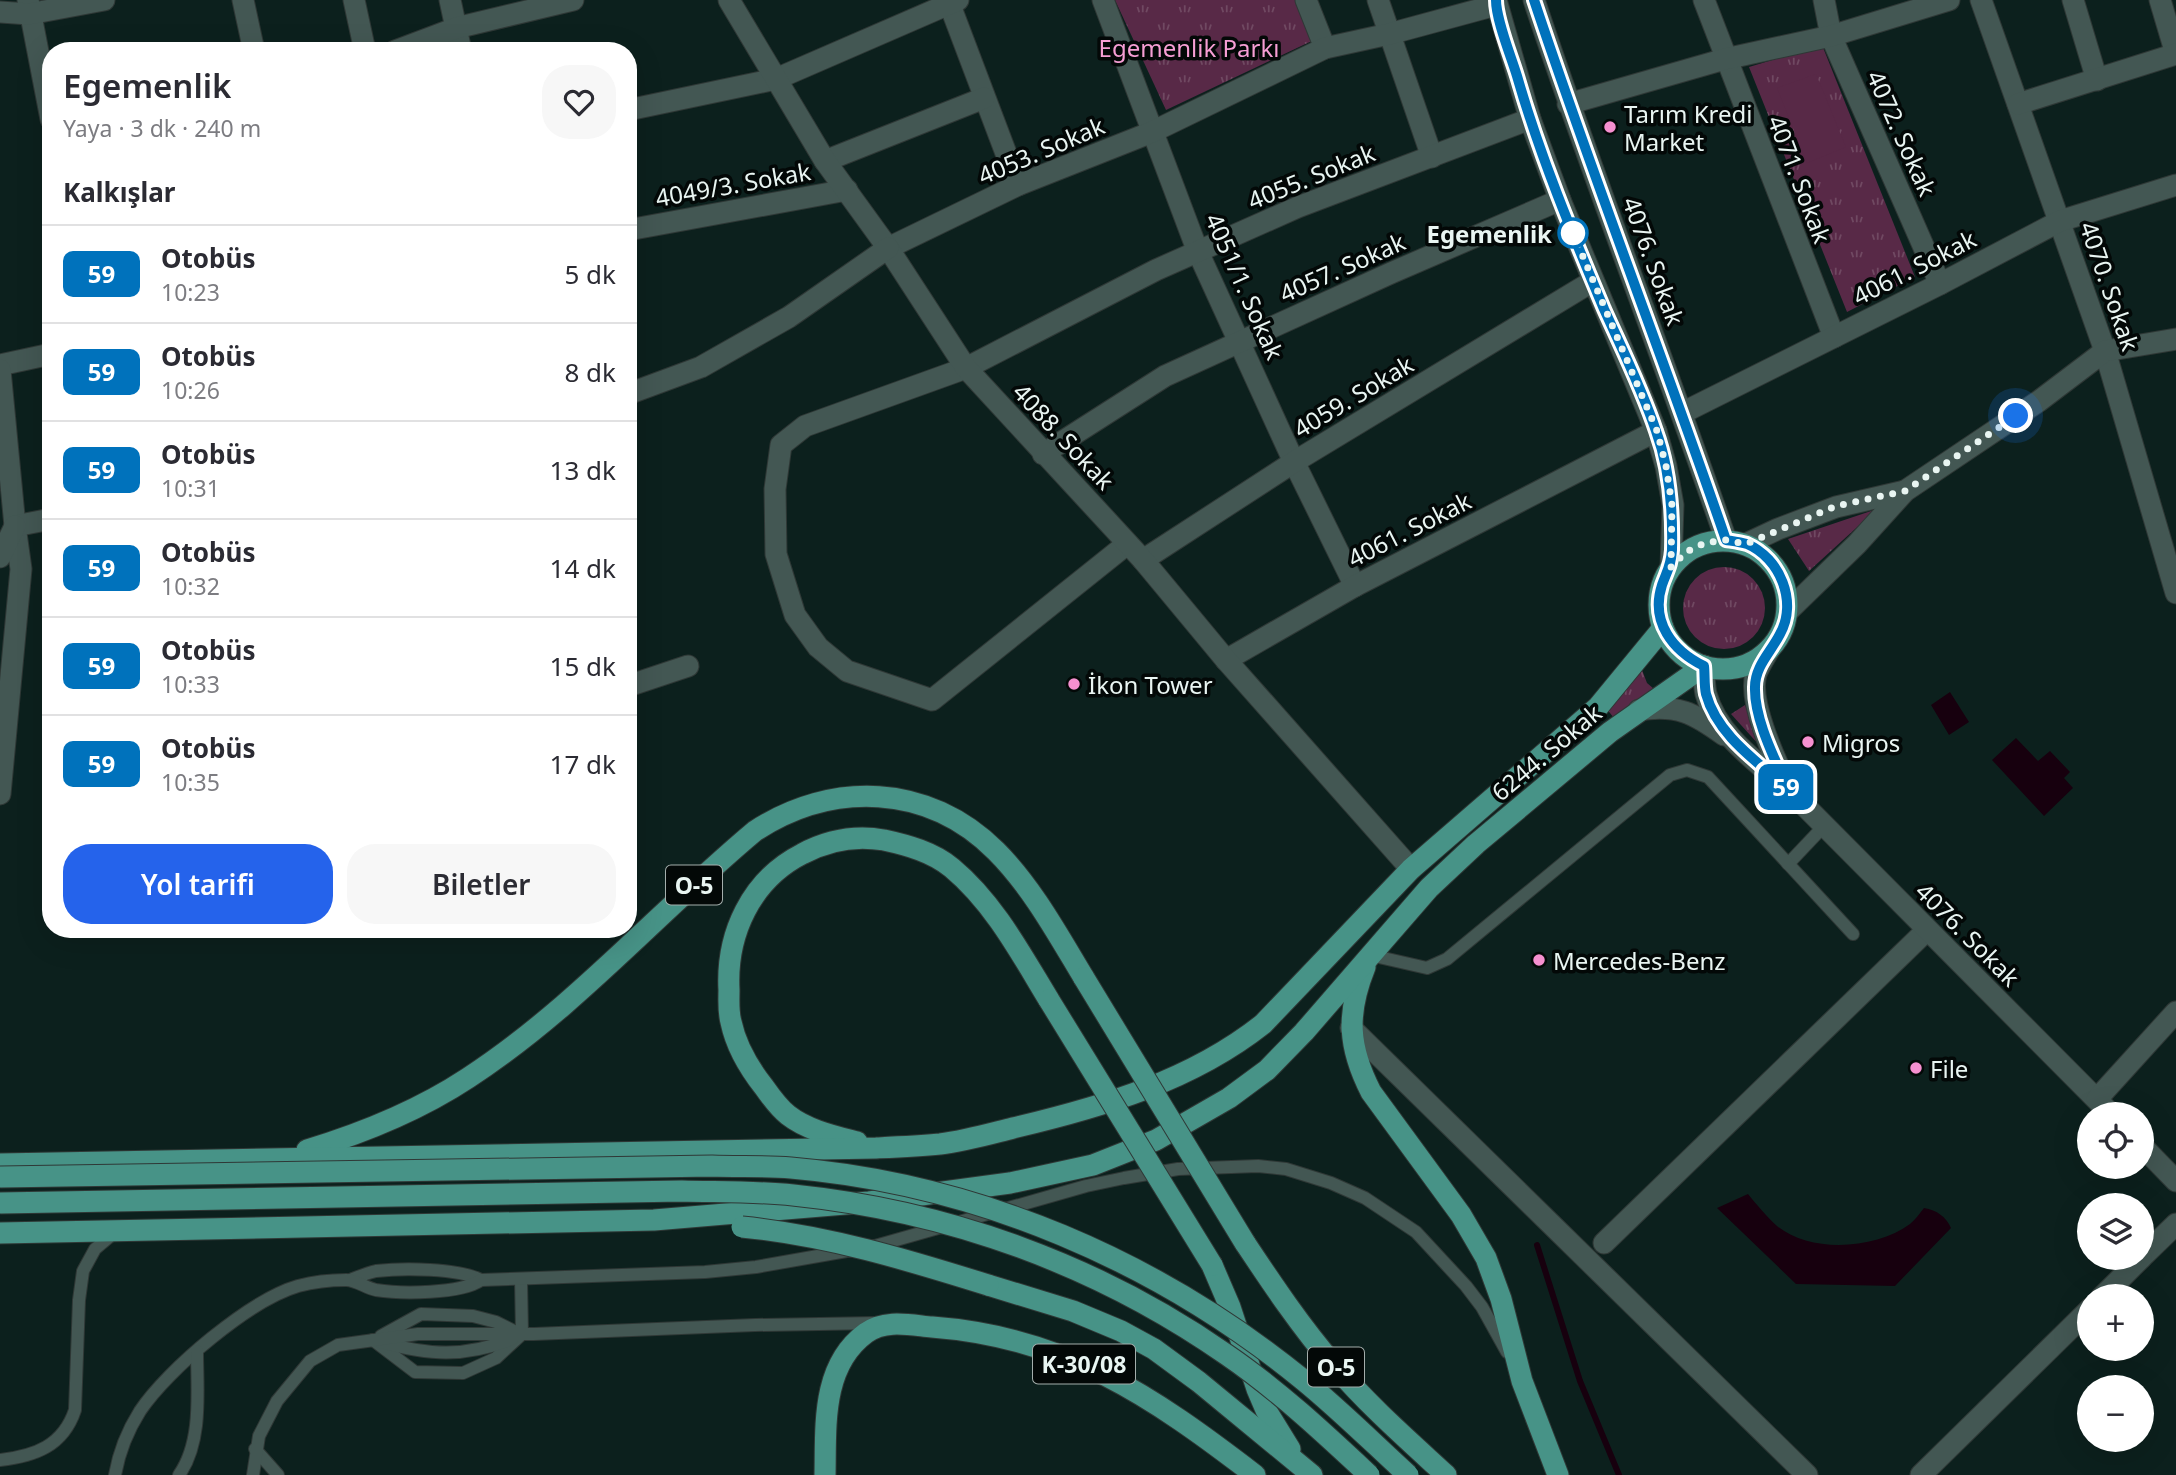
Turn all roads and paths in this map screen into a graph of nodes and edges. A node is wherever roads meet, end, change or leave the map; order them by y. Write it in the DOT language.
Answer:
graph roads {
  1 [pos="104,0"];
  2 [pos="243,0"];
  3 [pos="354,0"];
  4 [pos="450,0"];
  5 [pos="568,0"];
  6 [pos="729,0"];
  7 [pos="1103,0"];
  8 [pos="1306,0"];
  9 [pos="1378,0"];
  10 [pos="1534,0"];
  11 [pos="1704,0"];
  12 [pos="1824,0"];
  13 [pos="1949,0"];
  14 [pos="1981,0"];
  15 [pos="2073,0"];
  16 [pos="2160,0"];
  17 [pos="952,1"];
  18 [pos="1496,2"];
  19 [pos="29,7"];
  20 [pos="0,12"];
  21 [pos="456,28"];
  22 [pos="1389,34"];
  23 [pos="1830,36"];
  24 [pos="252,42"];
  25 [pos="363,42"];
  26 [pos="419,42"];
  27 [pos="459,42"];
  28 [pos="1325,48"];
  29 [pos="2176,54"];
  30 [pos="1725,59"];
  31 [pos="42,73"];
  32 [pos="776,79"];
  33 [pos="2098,80"];
  34 [pos="984,98"];
  35 [pos="1568,104"];
  36 [pos="2018,104"];
  37 [pos="637,108"];
  38 [pos="1530,119"];
  39 [pos="1152,132"];
  40 [pos="1432,157"];
  41 [pos="825,161"];
  42 [pos="1018,185"];
  43 [pos="2176,185"];
  44 [pos="847,190"];
  45 [pos="1560,200"];
  46 [pos="2060,221"];
  47 [pos="637,228"];
  48 [pos="888,248"];
  49 [pos="1198,252"];
  50 [pos="1593,281"];
  51 [pos="1940,284"];
  52 [pos="1833,337"];
  53 [pos="2176,340"];
  54 [pos="1241,341"];
  55 [pos="2105,351"];
  56 [pos="42,356"];
  57 [pos="0,368"];
  58 [pos="966,368"];
  59 [pos="637,391"];
  60 [pos="1682,413"];
  61 [pos="1657,431"];
  62 [pos="3,444"];
  63 [pos="1043,454"];
  64 [pos="1294,462"];
  65 [pos="1905,491"];
  66 [pos="42,521"];
  67 [pos="15,526"];
  68 [pos="1736,542"];
  69 [pos="1128,544"];
  70 [pos="0,557"];
  71 [pos="1143,560"];
  72 [pos="1671,567"];
  73 [pos="1355,586"];
  74 [pos="2176,593"];
  75 [pos="1787,612"];
  76 [pos="1663,628"];
  77 [pos="1769,650"];
  78 [pos="1226,660"];
  79 [pos="688,666"];
  80 [pos="1704,666"];
  81 [pos="637,683"];
  82 [pos="1639,710"];
  83 [pos="1737,745"];
  84 [pos="1788,789"];
  85 [pos="0,794"];
  86 [pos="1824,826"];
  87 [pos="1788,864"];
  88 [pos="1412,869"];
  89 [pos="1927,930"];
  90 [pos="1853,934"];
  91 [pos="1370,955"];
  92 [pos="2176,1012"];
  93 [pos="1351,1028"];
  94 [pos="2097,1099"];
  95 [pos="2100,1102"];
  96 [pos="876,1148"];
  97 [pos="284,1157"];
  98 [pos="2154,1158"];
  99 [pos="0,1164"];
  100 [pos="0,1178"];
  101 [pos="2176,1181"];
  102 [pos="0,1203"];
  103 [pos="654,1220"];
  104 [pos="2176,1224"];
  105 [pos="116,1231"];
  106 [pos="0,1233"];
  107 [pos="1604,1243"];
  108 [pos="2154,1246"];
  109 [pos="2130,1270"];
  110 [pos="521,1279"];
  111 [pos="350,1280"];
  112 [pos="481,1280"];
  113 [pos="2115,1284"];
  114 [pos="2077,1322"];
  115 [pos="886,1324"];
  116 [pos="522,1335"];
  117 [pos="373,1340"];
  118 [pos="197,1351"];
  119 [pos="1522,1381"];
  120 [pos="255,1449"];
  121 [pos="0,1460"];
  122 [pos="1307,1471"];
  123 [pos="115,1475"];
  124 [pos="179,1475"];
  125 [pos="253,1475"];
  126 [pos="278,1475"];
  127 [pos="825,1475"];
  128 [pos="1255,1475"];
  129 [pos="1369,1475"];
  130 [pos="1408,1475"];
  131 [pos="1446,1475"];
  132 [pos="1558,1475"];
  133 [pos="1807,1475"];
  134 [pos="1922,1475"];
  1 -- 19 [label="street"];
  2 -- 24 [label="street"];
  3 -- 25 [label="street"];
  4 -- 21 [label="street"];
  5 -- 21 [label="street"];
  6 -- 32 [label="street, 4088. Sokak"];
  7 -- 39 [label="street, 4051/1. Sokak"];
  8 -- 28 [label="street"];
  9 -- 22 [label="street"];
  10 -- 35 [label="street, 4076. Sokak"];
  11 -- 30 [label="street, 4071. Sokak"];
  12 -- 23 [label="street, 4072. Sokak"];
  13 -- 23 [label="street"];
  14 -- 36 [label="street, 4070. Sokak"];
  15 -- 33 [label="street"];
  16 -- 29 [label="street"];
  17 -- 32 [label="street"];
  17 -- 34 [label="street"];
  18 -- 22 [label="street, 4053. Sokak"];
  18 -- 38 [label="street"];
  19 -- 20 [label="street"];
  19 -- 31 [label="street"];
  21 -- 26 [label="street"];
  21 -- 27 [label="street"];
  22 -- 28 [label="street, 4053. Sokak"];
  22 -- 40 [label="street"];
  23 -- 30 [label="street"];
  23 -- 51 [label="street, 4072. Sokak"];
  28 -- 39 [label="street, 4053. Sokak"];
  29 -- 33 [label="street"];
  30 -- 35 [label="street"];
  30 -- 52 [label="street, 4071. Sokak"];
  32 -- 37 [label="street"];
  32 -- 41 [label="street, 4088. Sokak"];
  33 -- 36 [label="street"];
  34 -- 41 [label="street"];
  34 -- 42 [label="street"];
  35 -- 60 [label="street, 4076. Sokak"];
  36 -- 46 [label="street, 4070. Sokak"];
  38 -- 40 [label="street, 4055. Sokak"];
  38 -- 45 [label="street"];
  39 -- 42 [label="street, 4053. Sokak"];
  39 -- 49 [label="street, 4051/1. Sokak"];
  40 -- 49 [label="street, 4055. Sokak"];
  41 -- 44 [label="street, 4088. Sokak"];
  42 -- 48 [label="street, 4053. Sokak"];
  43 -- 46 [label="street, 4061. Sokak"];
  44 -- 47 [label="street, 4049/3. Sokak"];
  44 -- 48 [label="street, 4088. Sokak"];
  45 -- 50 [label="street"];
  45 -- 54 [label="street, 4057. Sokak"];
  46 -- 51 [label="street, 4061. Sokak"];
  46 -- 55 [label="street, 4070. Sokak"];
  48 -- 58 [label="street, 4088. Sokak"];
  48 -- 59 [label="street, 4053. Sokak"];
  49 -- 54 [label="street, 4051/1. Sokak"];
  49 -- 58 [label="street, 4055. Sokak"];
  50 -- 61 [label="street"];
  50 -- 64 [label="street, 4059. Sokak"];
  51 -- 52 [label="street, 4061. Sokak"];
  52 -- 60 [label="street, 4061. Sokak"];
  53 -- 55 [label="street"];
  54 -- 63 [label="street, 4057. Sokak"];
  54 -- 64 [label="street, 4051/1. Sokak"];
  55 -- 65 [label="street"];
  55 -- 74 [label="street, 4070. Sokak"];
  56 -- 57 [label="street"];
  57 -- 62 [label="street"];
  58 -- 63 [label="street, 4088. Sokak"];
  58 -- 69 [label="street, 4055. Sokak"];
  60 -- 68 [label="street, 4076. Sokak"];
  61 -- 72 [label="street"];
  61 -- 73 [label="street, 4061. Sokak"];
  62 -- 67 [label="street"];
  63 -- 69 [label="street, 4088. Sokak"];
  64 -- 71 [label="street, 4059. Sokak"];
  64 -- 73 [label="street, 4051/1. Sokak"];
  65 -- 68 [label="street"];
  65 -- 75 [label="street"];
  66 -- 67 [label="street"];
  67 -- 70 [label="street"];
  67 -- 85 [label="street"];
  68 -- 72 [label="main road"];
  68 -- 75 [label="main road"];
  69 -- 71 [label="street, 4088. Sokak"];
  71 -- 78 [label="street, 4088. Sokak"];
  72 -- 76 [label="main road"];
  73 -- 78 [label="street, 4061. Sokak"];
  75 -- 77 [label="main road"];
  76 -- 80 [label="main road"];
  76 -- 88 [label="main road, 6244. Sokak"];
  77 -- 80 [label="main road"];
  77 -- 84 [label="street, 4076. Sokak"];
  78 -- 88 [label="street, 4088. Sokak"];
  79 -- 81 [label="street"];
  80 -- 82 [label="main road, 6244. Sokak"];
  80 -- 83 [label="street, 4076. Sokak"];
  82 -- 83 [label="street"];
  82 -- 91 [label="main road, 6244. Sokak"];
  83 -- 84 [label="street, 4076. Sokak"];
  84 -- 86 [label="street, 4076. Sokak"];
  86 -- 87 [label="lane"];
  86 -- 89 [label="street, 4076. Sokak"];
  87 -- 90 [label="lane"];
  87 -- 91 [label="lane"];
  88 -- 96 [label="main road, 6244. Sokak"];
  89 -- 94 [label="street, 4076. Sokak"];
  89 -- 107 [label="street"];
  91 -- 93 [label="main road"];
  91 -- 103 [label="main road, 6244. Sokak"];
  92 -- 94 [label="street"];
  93 -- 119 [label="main road"];
  93 -- 133 [label="street"];
  94 -- 95 [label="street, 4076. Sokak"];
  96 -- 97 [label="main road, 6244. Sokak"];
  96 -- 122 [label="main road, O-5, bridge"];
  97 -- 99 [label="main road"];
  97 -- 131 [label="main road, O-5, bridge"];
  98 -- 101 [label="street"];
  100 -- 130 [label="main road, bridge"];
  102 -- 129 [label="main road, bridge"];
  103 -- 105 [label="main road"];
  103 -- 122 [label="main road, bridge"];
  104 -- 108 [label="street"];
  105 -- 106 [label="main road"];
  105 -- 121 [label="lane"];
  109 -- 113 [label="street"];
  110 -- 112 [label="lane"];
  110 -- 116 [label="lane"];
  110 -- 119 [label="lane"];
  111 -- 112 [label="lane"];
  111 -- 112 [label="lane"];
  111 -- 118 [label="lane"];
  114 -- 134 [label="street"];
  115 -- 116 [label="lane, K-30/08"];
  115 -- 127 [label="main road"];
  115 -- 128 [label="main road, K-30/08"];
  116 -- 117 [label="lane, K-30/08"];
  116 -- 117 [label="lane"];
  116 -- 117 [label="lane"];
  117 -- 120 [label="lane, K-30/08"];
  118 -- 123 [label="lane"];
  118 -- 124 [label="lane"];
  119 -- 132 [label="main road"];
  120 -- 125 [label="lane, K-30/08"];
  120 -- 126 [label="lane"];
}
